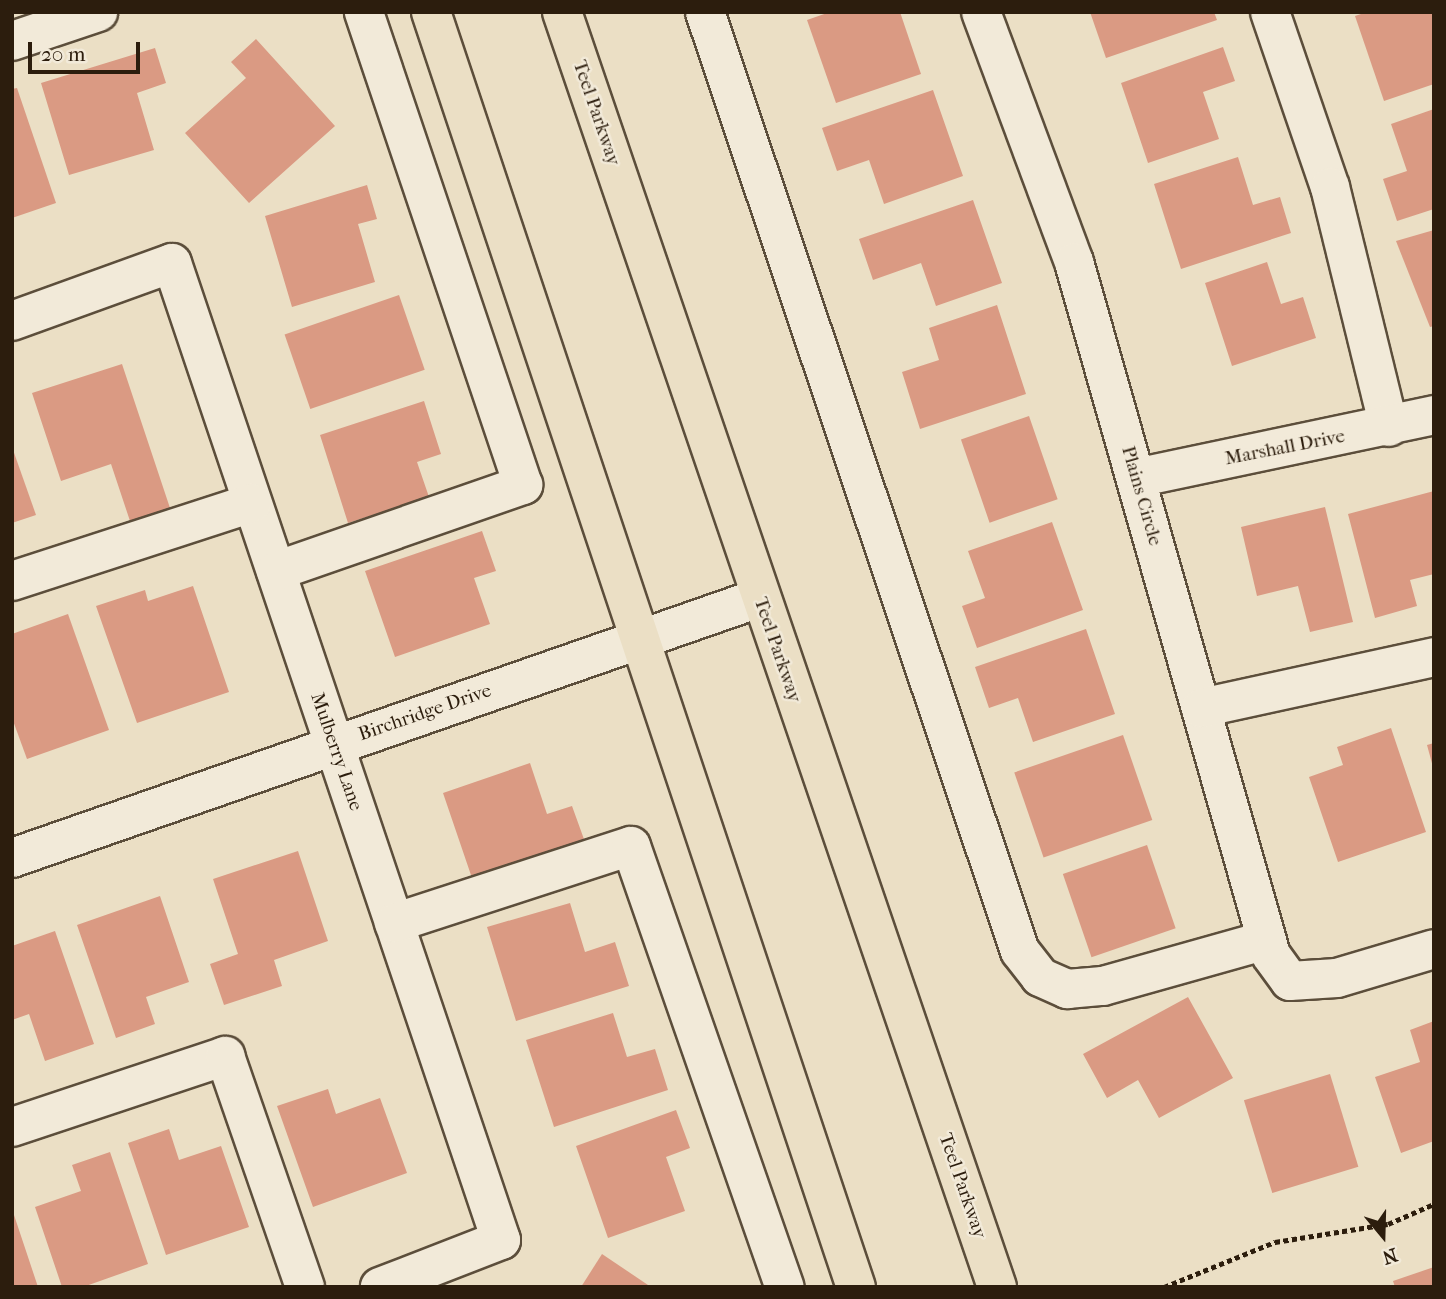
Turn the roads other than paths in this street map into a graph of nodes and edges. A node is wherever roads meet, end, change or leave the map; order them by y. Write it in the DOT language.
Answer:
graph roads {
  1 [pos="98,12"];
  2 [pos="363,12"];
  3 [pos="431,12"];
  4 [pos="562,12"];
  5 [pos="705,12"];
  6 [pos="981,12"];
  7 [pos="1270,12"];
  8 [pos="12,41"];
  9 [pos="12,321"];
  10 [pos="1434,415"];
  11 [pos="1389,427"];
  12 [pos="1136,478"];
  13 [pos="252,503"];
  14 [pos="276,571"];
  15 [pos="12,581"];
  16 [pos="759,598"];
  17 [pos="636,640"];
  18 [pos="1434,657"];
  19 [pos="1201,708"];
  20 [pos="334,744"];
  21 [pos="12,858"];
  22 [pos="394,923"];
  23 [pos="1267,940"];
  24 [pos="1434,949"];
  25 [pos="12,1127"];
  26 [pos="305,1287"];
  27 [pos="380,1287"];
  28 [pos="785,1287"];
  29 [pos="856,1287"];
  30 [pos="998,1287"];
  1 -- 8 [label="street"];
  2 -- 14 [label="street"];
  3 -- 17 [label="main road"];
  4 -- 16 [label="main road, Teel Parkway"];
  5 -- 23 [label="street"];
  6 -- 12 [label="street, Plains Circle"];
  7 -- 11 [label="street"];
  9 -- 13 [label="street, Mulberry Lane"];
  10 -- 11 [label="street, Marshall Drive"];
  11 -- 12 [label="street, Marshall Drive"];
  12 -- 19 [label="street, Plains Circle"];
  13 -- 14 [label="street, Mulberry Lane"];
  13 -- 15 [label="street"];
  14 -- 20 [label="street, Mulberry Lane"];
  16 -- 17 [label="street, Birchridge Drive"];
  16 -- 30 [label="main road, Teel Parkway"];
  17 -- 20 [label="street, Birchridge Drive"];
  17 -- 29 [label="main road"];
  18 -- 19 [label="street"];
  19 -- 23 [label="street, Plains Circle"];
  20 -- 21 [label="street, Birchridge Drive"];
  20 -- 22 [label="street, Mulberry Lane"];
  22 -- 27 [label="street, Mulberry Lane"];
  22 -- 28 [label="street"];
  23 -- 24 [label="street, Plains Circle"];
  25 -- 26 [label="street"];
}
